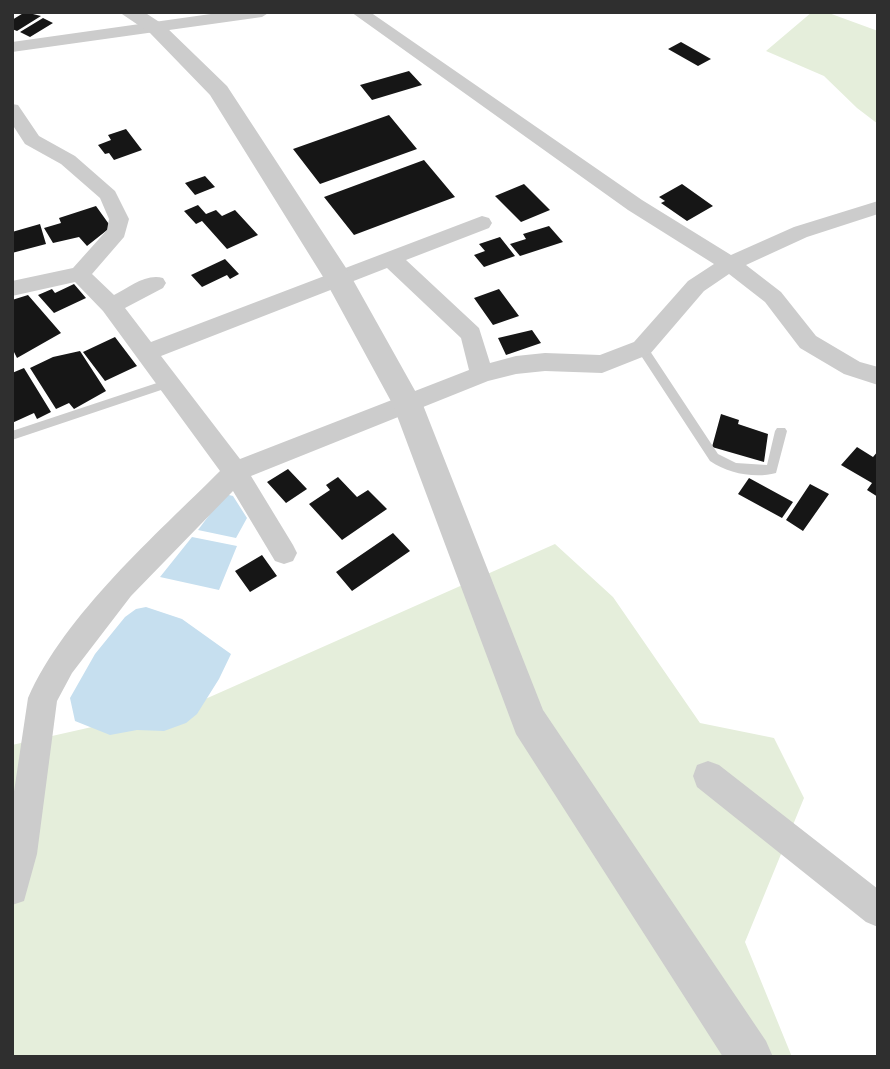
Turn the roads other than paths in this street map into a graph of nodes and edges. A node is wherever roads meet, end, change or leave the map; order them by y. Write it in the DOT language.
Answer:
graph roads {
  1 [pos="129,12"];
  2 [pos="262,12"];
  3 [pos="359,12"];
  4 [pos="157,29"];
  5 [pos="12,47"];
  6 [pos="12,109"];
  7 [pos="878,207"];
  8 [pos="482,223"];
  9 [pos="391,259"];
  10 [pos="730,264"];
  11 [pos="80,274"];
  12 [pos="338,278"];
  13 [pos="155,283"];
  14 [pos="12,289"];
  15 [pos="111,306"];
  16 [pos="642,348"];
  17 [pos="146,353"];
  18 [pos="482,374"];
  19 [pos="878,376"];
  20 [pos="169,383"];
  21 [pos="408,405"];
  22 [pos="781,431"];
  23 [pos="12,436"];
  24 [pos="235,472"];
  25 [pos="284,553"];
  26 [pos="708,776"];
  27 [pos="12,889"];
  28 [pos="878,910"];
  29 [pos="750,1057"];
  1 -- 4 [label="street"];
  2 -- 4 [label="street"];
  3 -- 10 [label="street"];
  4 -- 5 [label="street"];
  4 -- 12 [label="street"];
  6 -- 11 [label="street"];
  7 -- 10 [label="street"];
  8 -- 9 [label="street"];
  9 -- 12 [label="street"];
  9 -- 18 [label="street"];
  10 -- 16 [label="street"];
  10 -- 19 [label="street"];
  11 -- 14 [label="street"];
  11 -- 15 [label="street"];
  12 -- 17 [label="street"];
  12 -- 21 [label="street"];
  13 -- 15 [label="street"];
  15 -- 17 [label="street"];
  16 -- 18 [label="street"];
  16 -- 22 [label="lane"];
  17 -- 20 [label="street"];
  18 -- 21 [label="street"];
  20 -- 23 [label="lane"];
  20 -- 24 [label="street"];
  21 -- 24 [label="street"];
  21 -- 29 [label="street"];
  24 -- 25 [label="street"];
  24 -- 27 [label="street"];
  26 -- 28 [label="street"];
}
